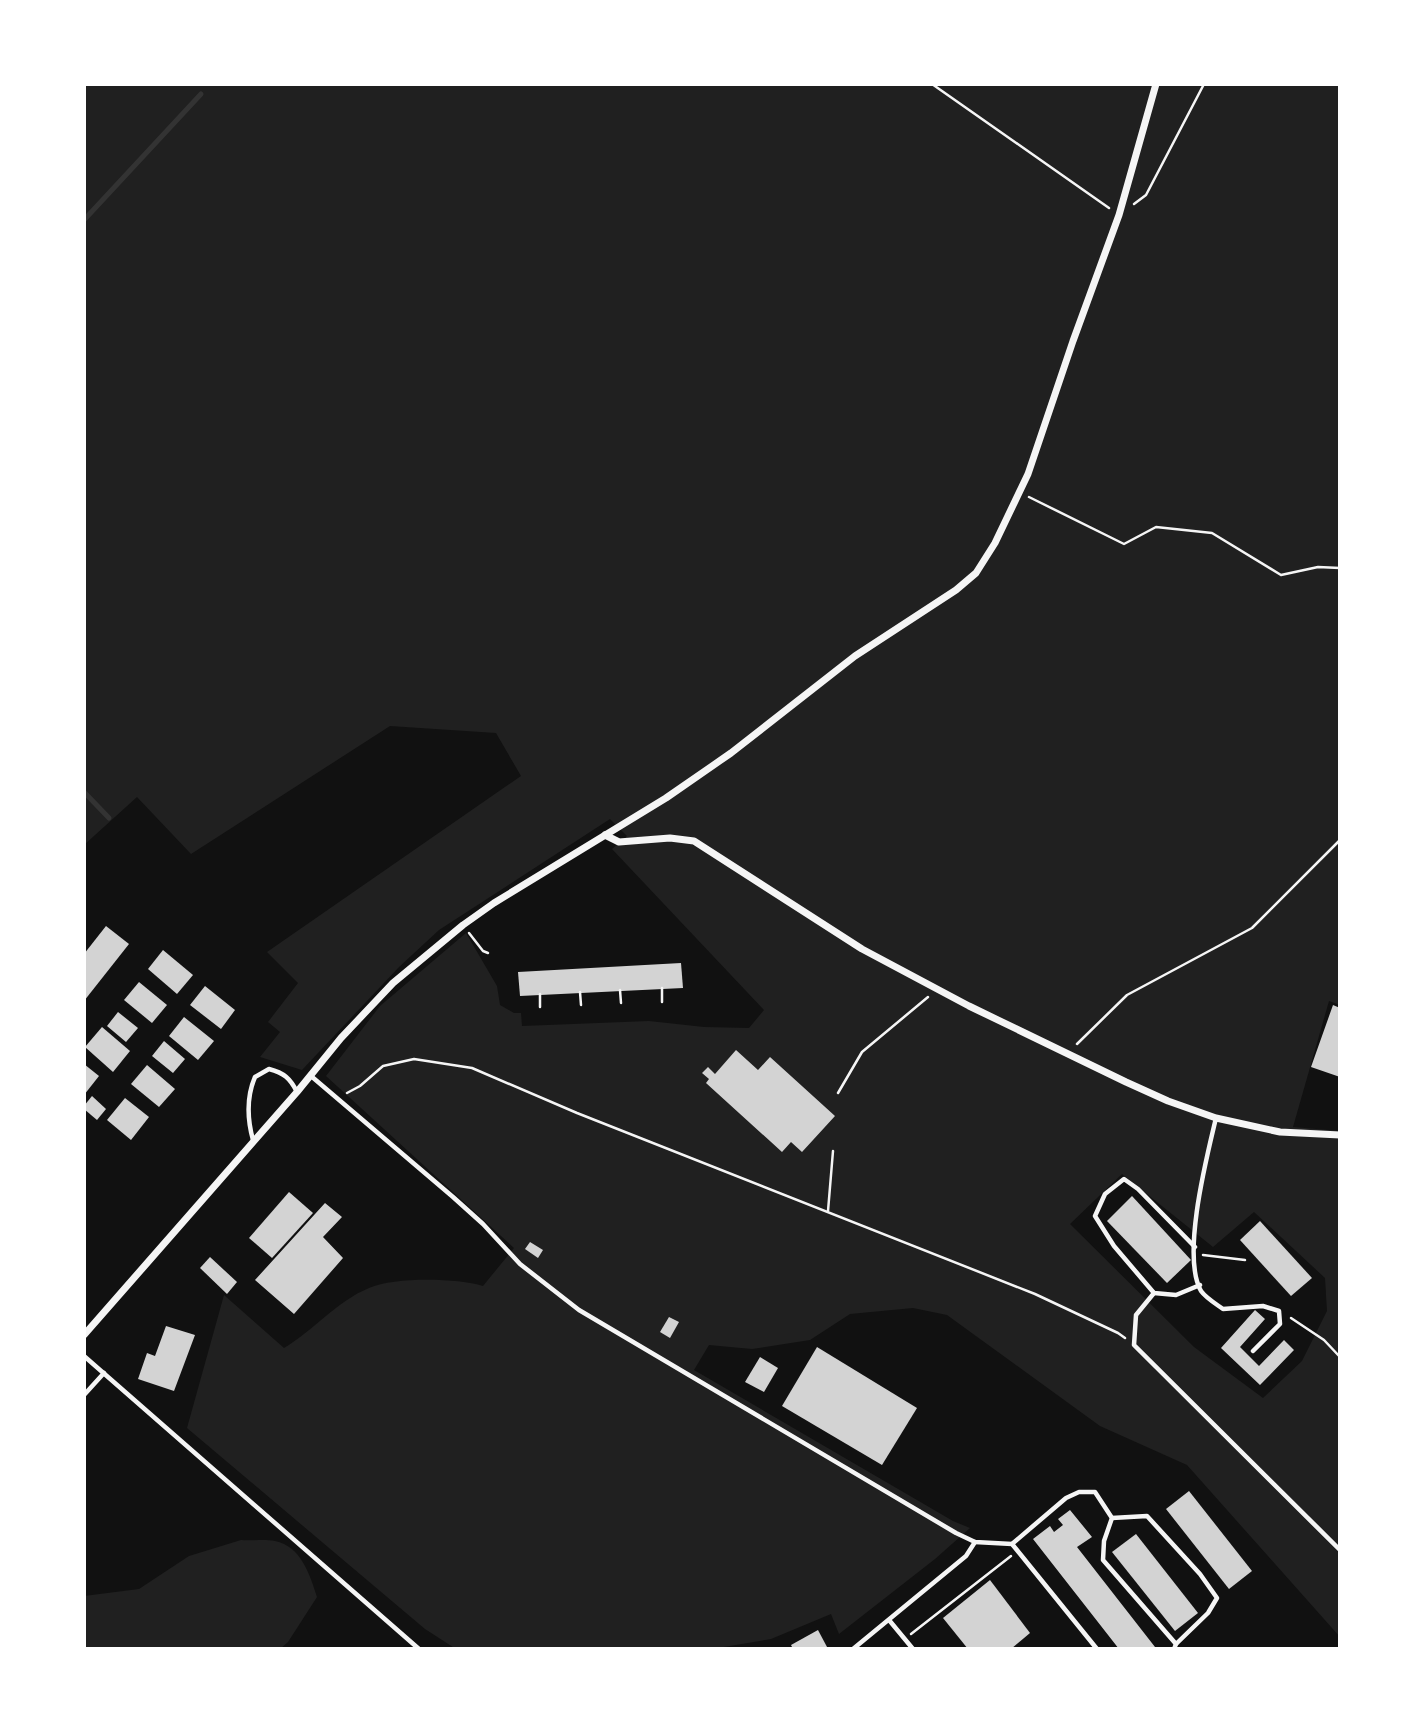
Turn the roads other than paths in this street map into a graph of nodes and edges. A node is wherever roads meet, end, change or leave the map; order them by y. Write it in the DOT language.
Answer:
graph roads {
  1 [pos="1156,84"];
  2 [pos="605,835"];
  3 [pos="310,1075"];
  4 [pos="297,1092"];
  5 [pos="1216,1118"];
  6 [pos="1340,1136"];
  7 [pos="253,1141"];
  8 [pos="1195,1247"];
  9 [pos="1200,1285"];
  10 [pos="1154,1293"];
  11 [pos="84,1335"];
  12 [pos="1253,1351"];
  13 [pos="84,1356"];
  14 [pos="104,1373"];
  15 [pos="84,1395"];
  16 [pos="1112,1518"];
  17 [pos="975,1542"];
  18 [pos="1012,1544"];
  19 [pos="1340,1550"];
  20 [pos="889,1619"];
  21 [pos="1175,1647"];
  22 [pos="419,1649"];
  23 [pos="853,1649"];
  24 [pos="913,1649"];
  25 [pos="1097,1649"];
  1 -- 2 [label="street"];
  2 -- 3 [label="street"];
  2 -- 5 [label="street"];
  3 -- 4 [label="street"];
  3 -- 17 [label="lane"];
  4 -- 7 [label="street"];
  4 -- 7 [label="lane"];
  5 -- 6 [label="street"];
  5 -- 8 [label="lane"];
  7 -- 11 [label="street"];
  8 -- 9 [label="lane"];
  8 -- 10 [label="lane"];
  9 -- 10 [label="lane"];
  9 -- 12 [label="lane"];
  10 -- 19 [label="lane"];
  13 -- 14 [label="lane"];
  14 -- 15 [label="lane"];
  14 -- 22 [label="lane"];
  16 -- 18 [label="lane"];
  16 -- 21 [label="lane"];
  16 -- 21 [label="lane"];
  17 -- 18 [label="lane"];
  17 -- 20 [label="lane"];
  18 -- 25 [label="lane"];
  20 -- 23 [label="lane"];
  20 -- 24 [label="lane"];
}
